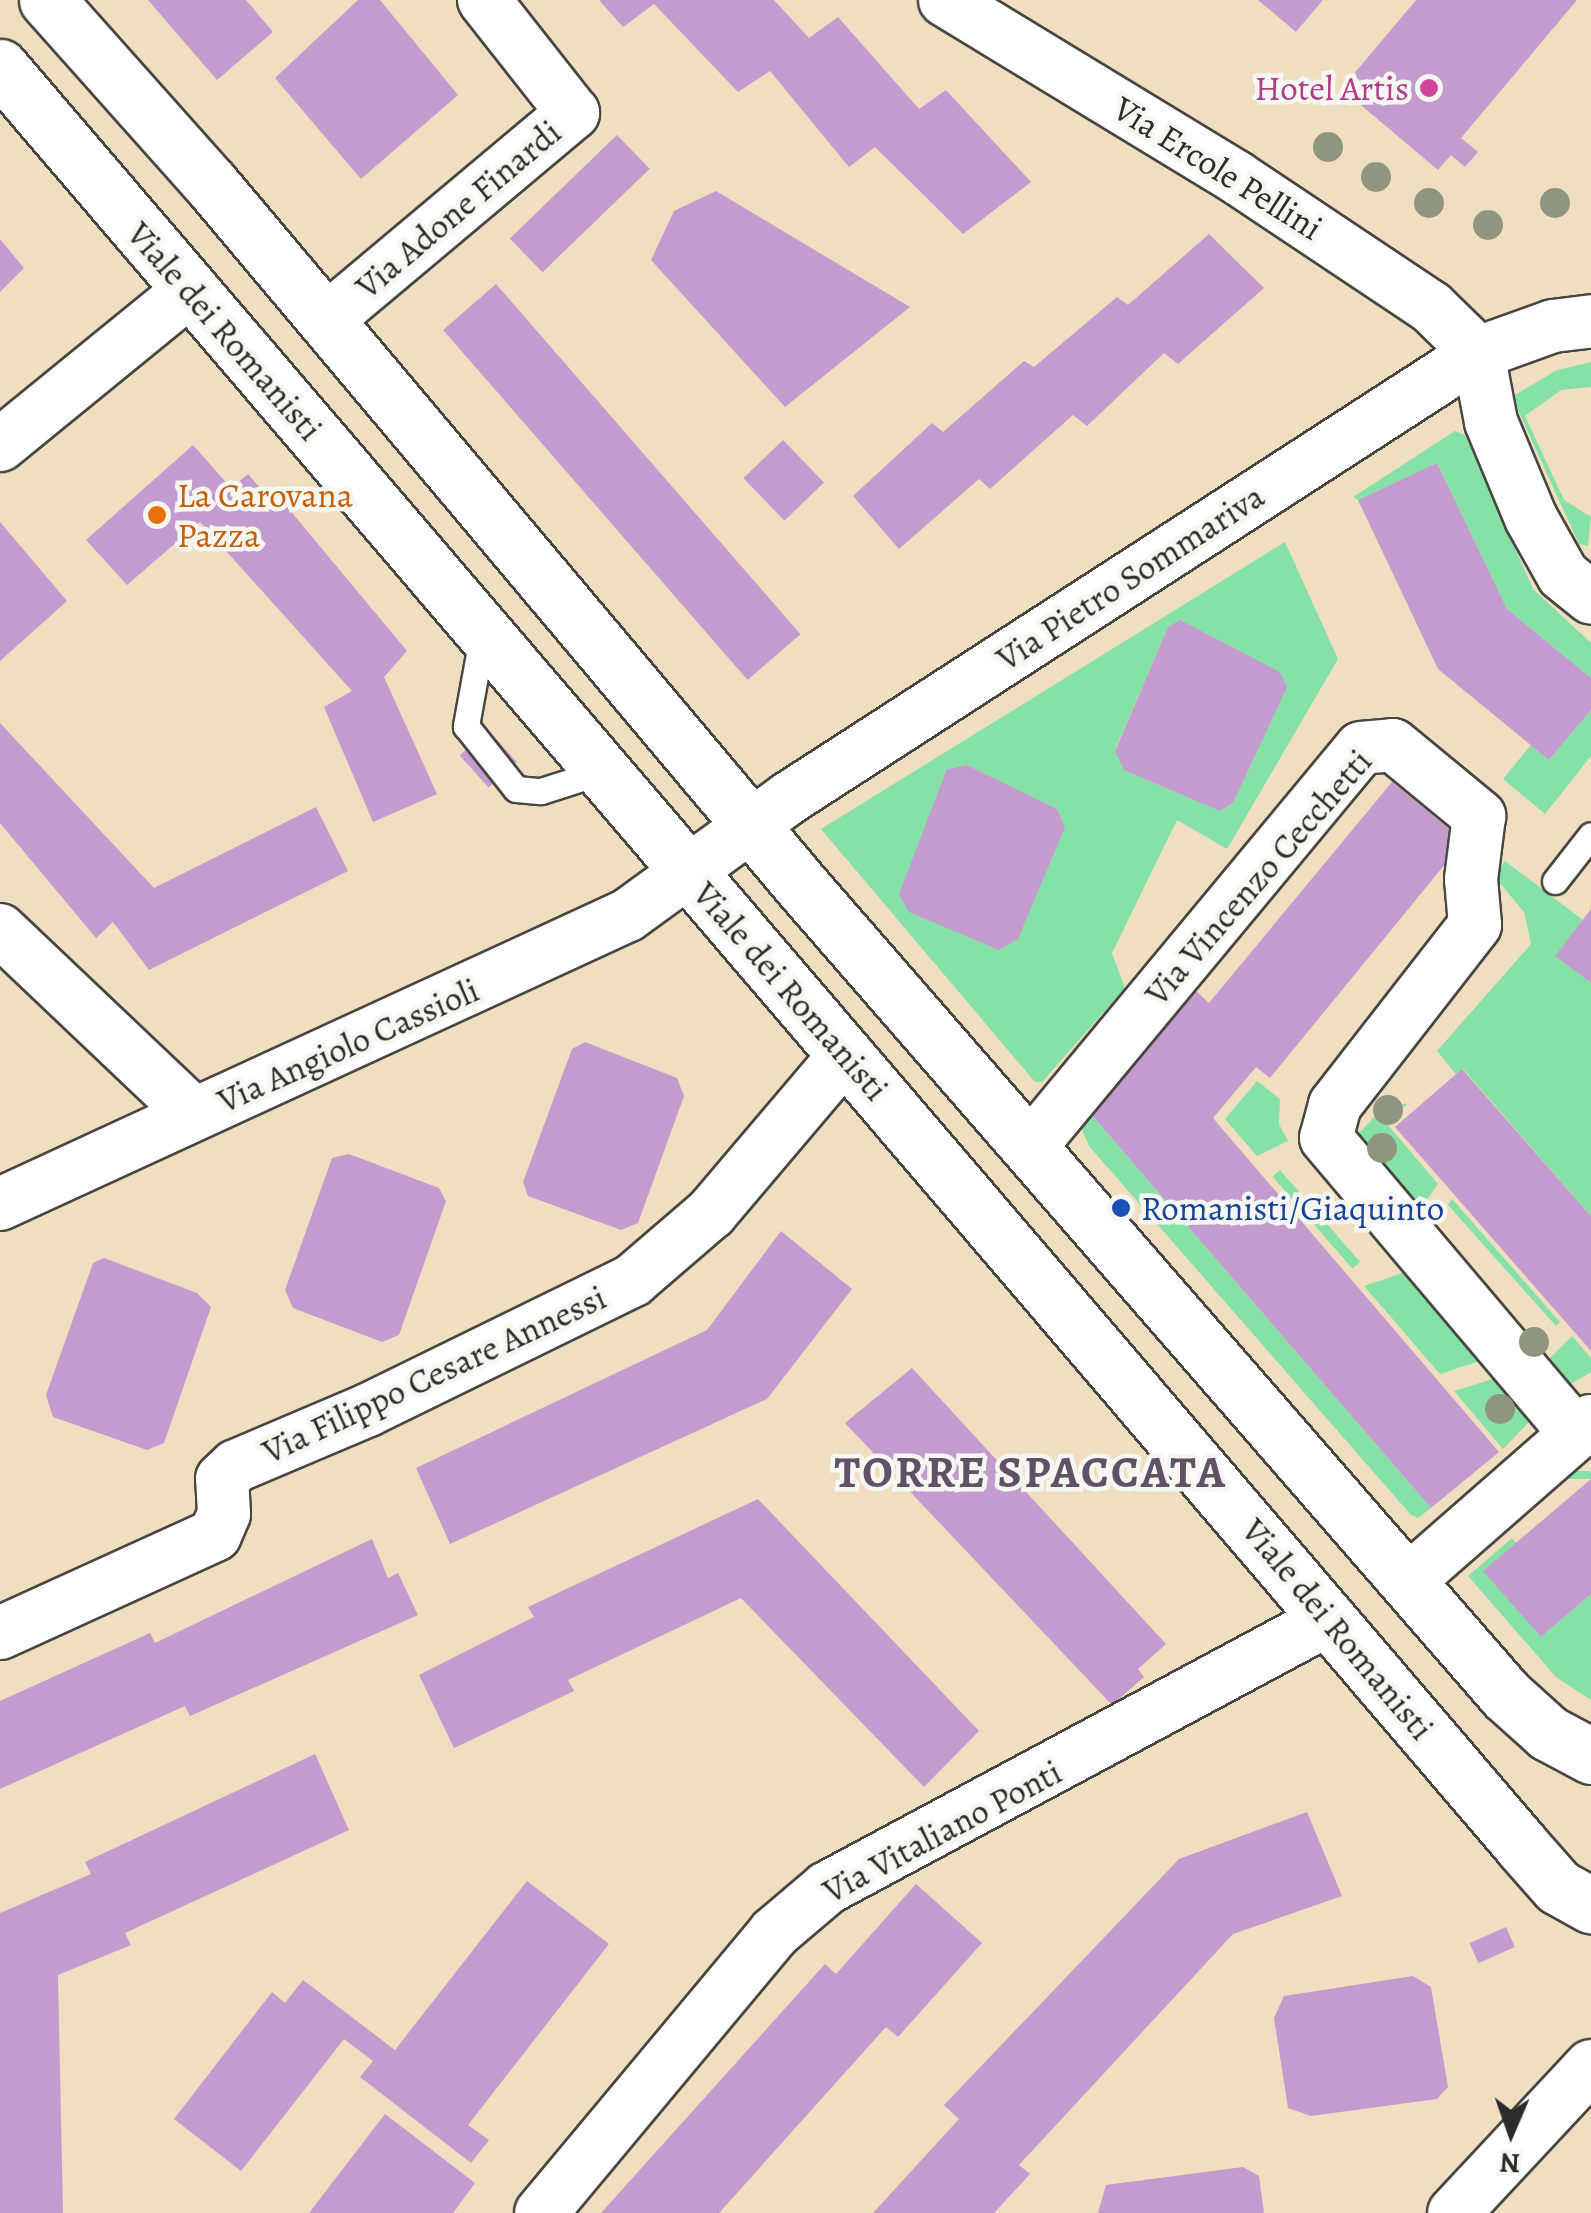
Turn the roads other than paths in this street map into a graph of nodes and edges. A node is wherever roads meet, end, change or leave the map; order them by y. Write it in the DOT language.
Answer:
graph roads {
  1 [pos="48,0"];
  2 [pos="484,0"];
  3 [pos="944,0"];
  4 [pos="0,67"];
  5 [pos="189,290"];
  6 [pos="325,321"];
  7 [pos="1591,322"];
  8 [pos="1478,353"];
  9 [pos="0,444"];
  10 [pos="1591,598"];
  11 [pos="483,632"];
  12 [pos="601,772"];
  13 [pos="751,824"];
  14 [pos="1591,835"];
  15 [pos="688,873"];
  16 [pos="1555,881"];
  17 [pos="0,930"];
  18 [pos="846,1054"];
  19 [pos="192,1114"];
  20 [pos="1030,1147"];
  21 [pos="0,1204"];
  22 [pos="1584,1428"];
  23 [pos="1408,1582"];
  24 [pos="1328,1619"];
  25 [pos="0,1634"];
  26 [pos="1591,1756"];
  27 [pos="1591,1906"];
  28 [pos="1591,2066"];
  29 [pos="542,2213"];
  30 [pos="1454,2213"];
  1 -- 6 [label="street"];
  2 -- 6 [label="street, Via Adone Finardi"];
  3 -- 8 [label="street, Via Ercole Pellini"];
  4 -- 5 [label="street, Viale dei Romanisti"];
  5 -- 9 [label="street"];
  5 -- 11 [label="street, Viale dei Romanisti"];
  6 -- 13 [label="street"];
  7 -- 8 [label="street, Via Pietro Sommariva"];
  8 -- 10 [label="street"];
  8 -- 13 [label="street, Via Pietro Sommariva"];
  11 -- 12 [label="street, Viale dei Romanisti"];
  11 -- 12 [label="lane"];
  12 -- 15 [label="street, Viale dei Romanisti"];
  13 -- 15 [label="street, Via Pietro Sommariva"];
  13 -- 20 [label="street"];
  14 -- 16 [label="lane"];
  15 -- 18 [label="street, Viale dei Romanisti"];
  15 -- 19 [label="street, Via Angiolo Cassioli"];
  17 -- 19 [label="street"];
  18 -- 24 [label="street, Viale dei Romanisti"];
  18 -- 25 [label="street, Via Filippo Cesare Annessi"];
  19 -- 21 [label="street, Via Angiolo Cassioli"];
  20 -- 22 [label="street, Via Vincenzo Cecchetti"];
  20 -- 23 [label="street"];
  22 -- 23 [label="street"];
  23 -- 26 [label="street"];
  24 -- 27 [label="street, Viale dei Romanisti"];
  24 -- 29 [label="street, Via Vitaliano Ponti"];
  28 -- 30 [label="street"];
}
